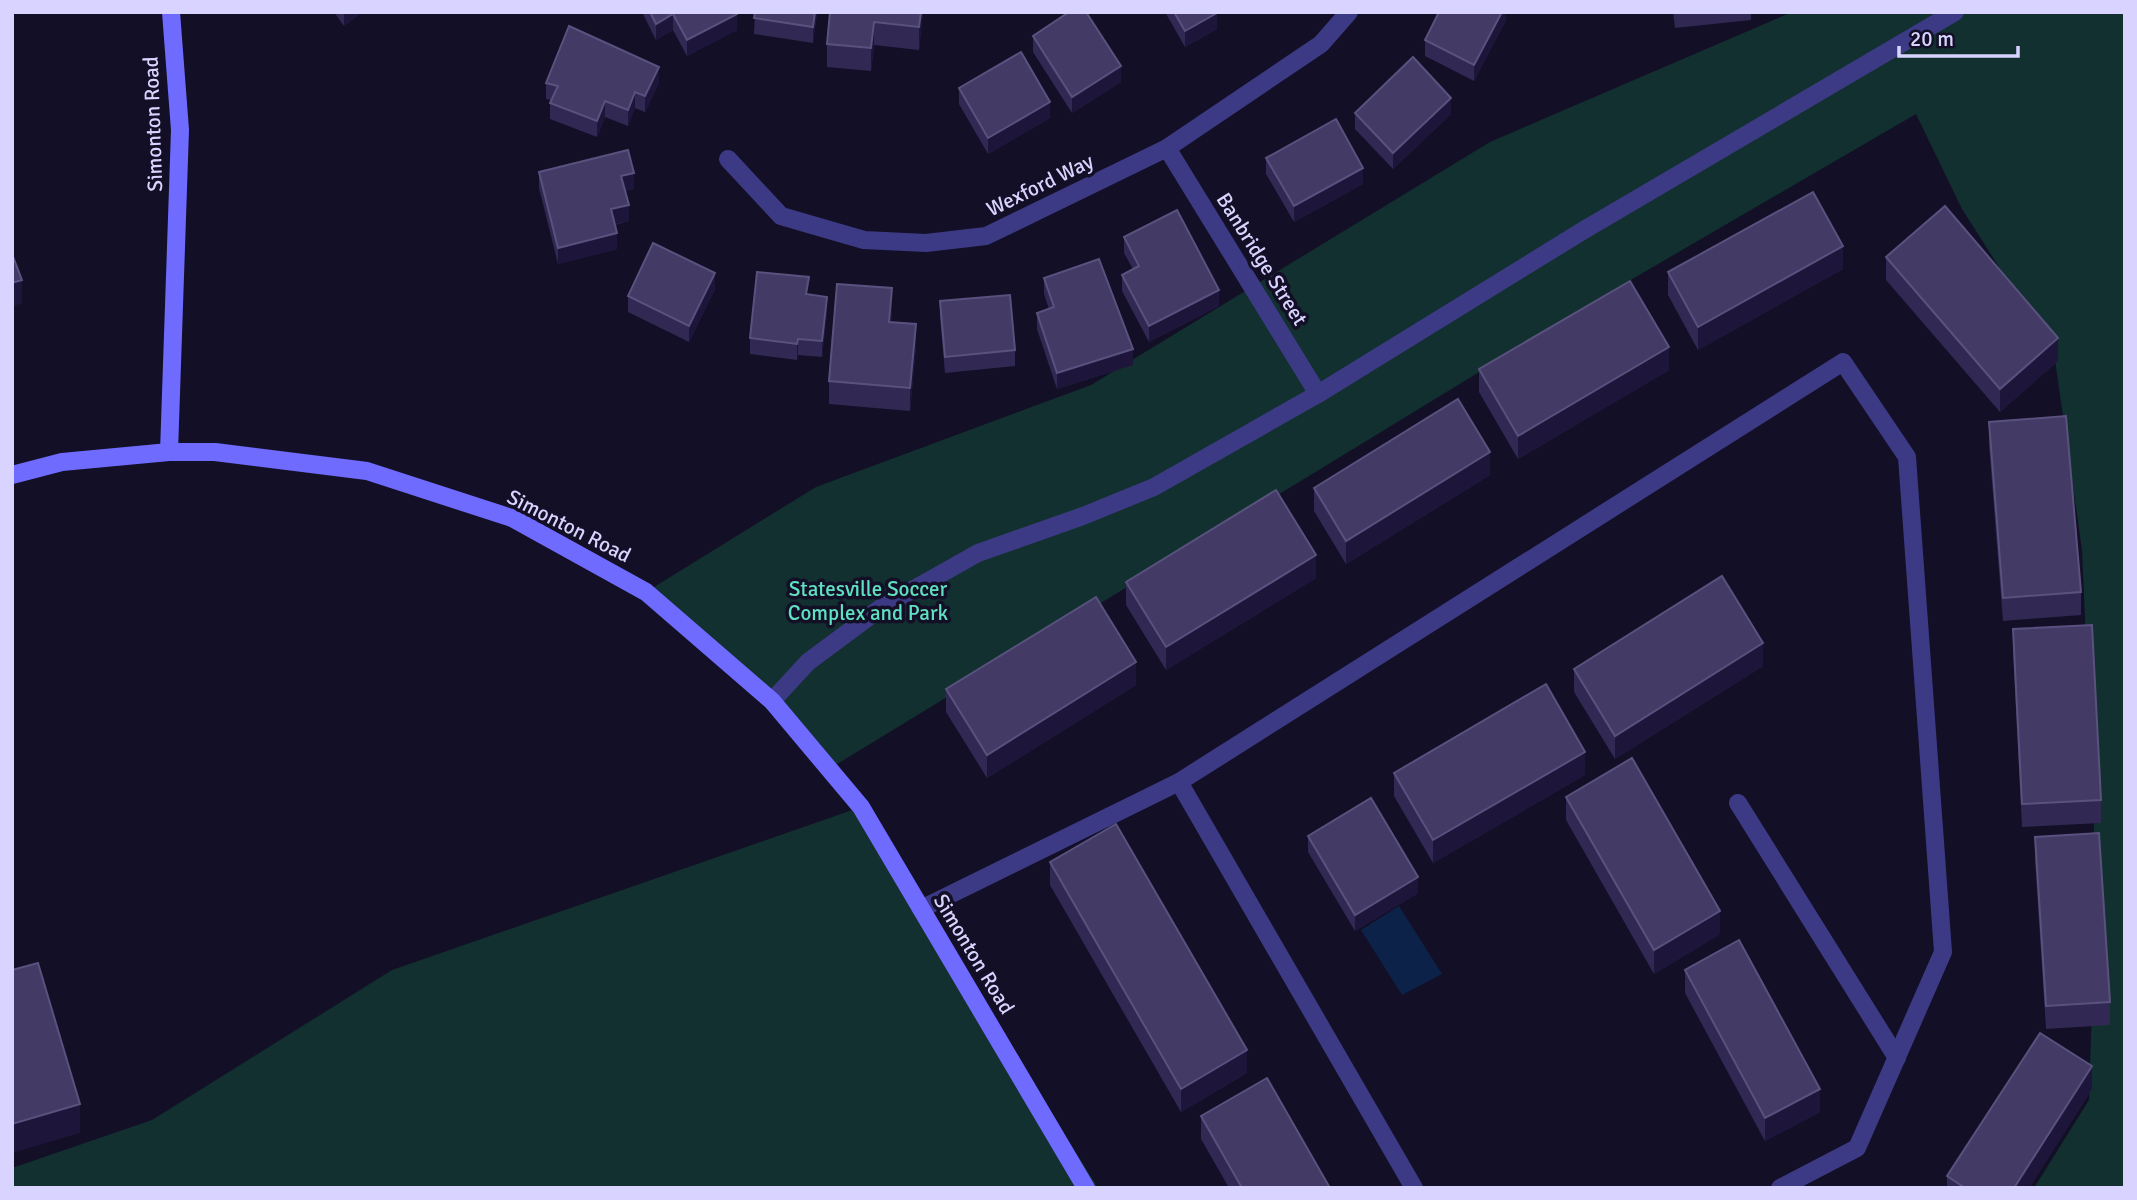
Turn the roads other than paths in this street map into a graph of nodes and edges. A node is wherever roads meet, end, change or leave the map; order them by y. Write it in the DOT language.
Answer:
graph roads {
  1 [pos="171,12"];
  2 [pos="1349,12"];
  3 [pos="1955,12"];
  4 [pos="1167,148"];
  5 [pos="728,159"];
  6 [pos="1318,394"];
  7 [pos="169,452"];
  8 [pos="12,475"];
  9 [pos="772,701"];
  10 [pos="1179,782"];
  11 [pos="1738,803"];
  12 [pos="921,909"];
  13 [pos="1896,1058"];
  14 [pos="1086,1188"];
  15 [pos="1414,1188"];
  16 [pos="1780,1188"];
  1 -- 7 [label="street, Simonton Road"];
  2 -- 4 [label="street, Wexford Way"];
  3 -- 6 [label="street"];
  4 -- 5 [label="street, Wexford Way"];
  4 -- 6 [label="street, Banbridge Street"];
  6 -- 9 [label="street"];
  7 -- 8 [label="street"];
  7 -- 9 [label="street, Simonton Road"];
  9 -- 12 [label="street, Simonton Road"];
  10 -- 12 [label="street"];
  10 -- 13 [label="street"];
  10 -- 15 [label="street"];
  11 -- 13 [label="street"];
  12 -- 14 [label="street, Simonton Road"];
  13 -- 16 [label="street"];
}
